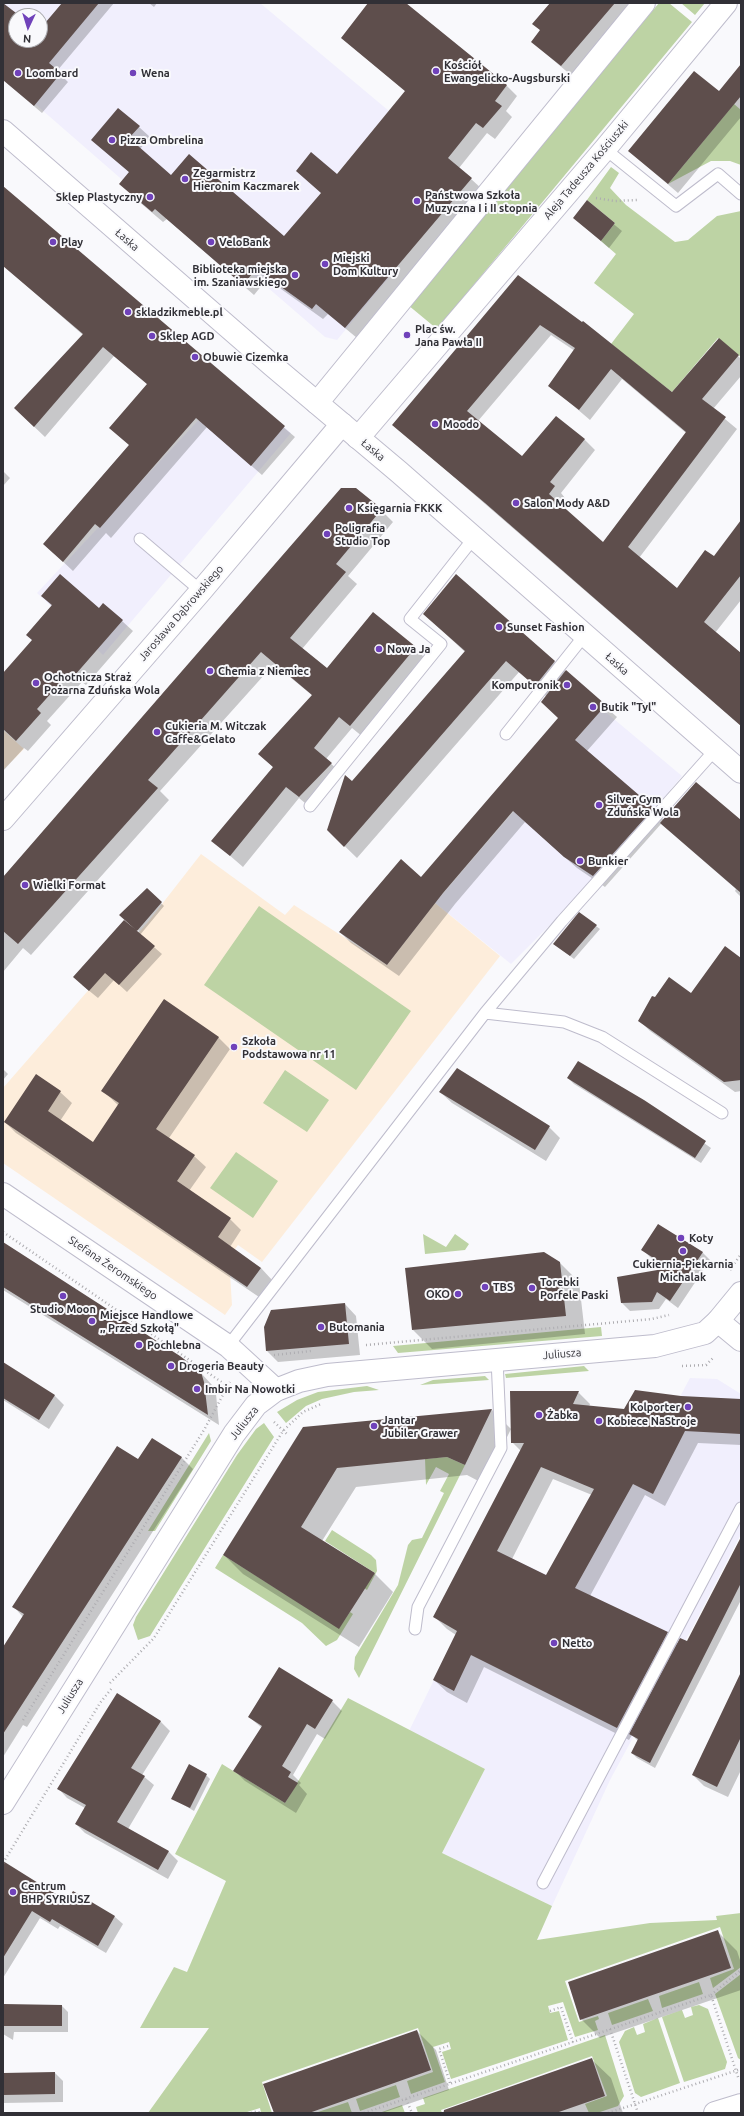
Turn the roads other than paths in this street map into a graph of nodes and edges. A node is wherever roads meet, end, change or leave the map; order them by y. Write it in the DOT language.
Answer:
graph roads {
  1 [pos="644,3"];
  2 [pos="726,3"];
  3 [pos="3,132"];
  4 [pos="606,149"];
  5 [pos="741,194"];
  6 [pos="317,403"];
  7 [pos="342,424"];
  8 [pos="358,438"];
  9 [pos="473,539"];
  10 [pos="140,540"];
  11 [pos="201,591"];
  12 [pos="584,636"];
  13 [pos="506,734"];
  14 [pos="715,750"];
  15 [pos="741,772"];
  16 [pos="310,806"];
  17 [pos="3,819"];
  18 [pos="485,1013"];
  19 [pos="722,1113"];
  20 [pos="3,1194"];
  21 [pos="741,1293"];
  22 [pos="718,1321"];
  23 [pos="738,1338"];
  24 [pos="228,1346"];
  25 [pos="497,1360"];
  26 [pos="276,1390"];
  27 [pos="741,1508"];
  28 [pos="415,1629"];
  29 [pos="3,1803"];
  30 [pos="543,1883"];
  31 [pos="741,2105"];
  32 [pos="714,2113"];
  1 -- 6 [label="street"];
  2 -- 4 [label="street, Aleja Tadeusza Kościuszki"];
  3 -- 6 [label="street, Łaska"];
  4 -- 5 [label="lane"];
  4 -- 8 [label="street, Aleja Tadeusza Kościuszki"];
  6 -- 7 [label="street, Łaska"];
  7 -- 8 [label="street, Łaska"];
  7 -- 11 [label="street, Jarosława Dąbrowskiego"];
  8 -- 9 [label="street, Łaska"];
  9 -- 12 [label="street, Łaska"];
  9 -- 16 [label="lane"];
  10 -- 11 [label="lane"];
  11 -- 17 [label="street, Jarosława Dąbrowskiego"];
  12 -- 13 [label="lane"];
  12 -- 14 [label="street, Łaska"];
  14 -- 15 [label="street, Łaska"];
  14 -- 18 [label="lane"];
  18 -- 19 [label="lane"];
  18 -- 24 [label="lane"];
  20 -- 24 [label="street, Stefana Żeromskiego"];
  21 -- 22 [label="street, Juliusza"];
  22 -- 23 [label="street"];
  22 -- 25 [label="street, Juliusza"];
  24 -- 26 [label="street, Stefana Żeromskiego"];
  25 -- 26 [label="street, Juliusza"];
  25 -- 28 [label="lane"];
  26 -- 29 [label="street, Juliusza"];
  27 -- 30 [label="lane"];
  31 -- 32 [label="street"];
}
